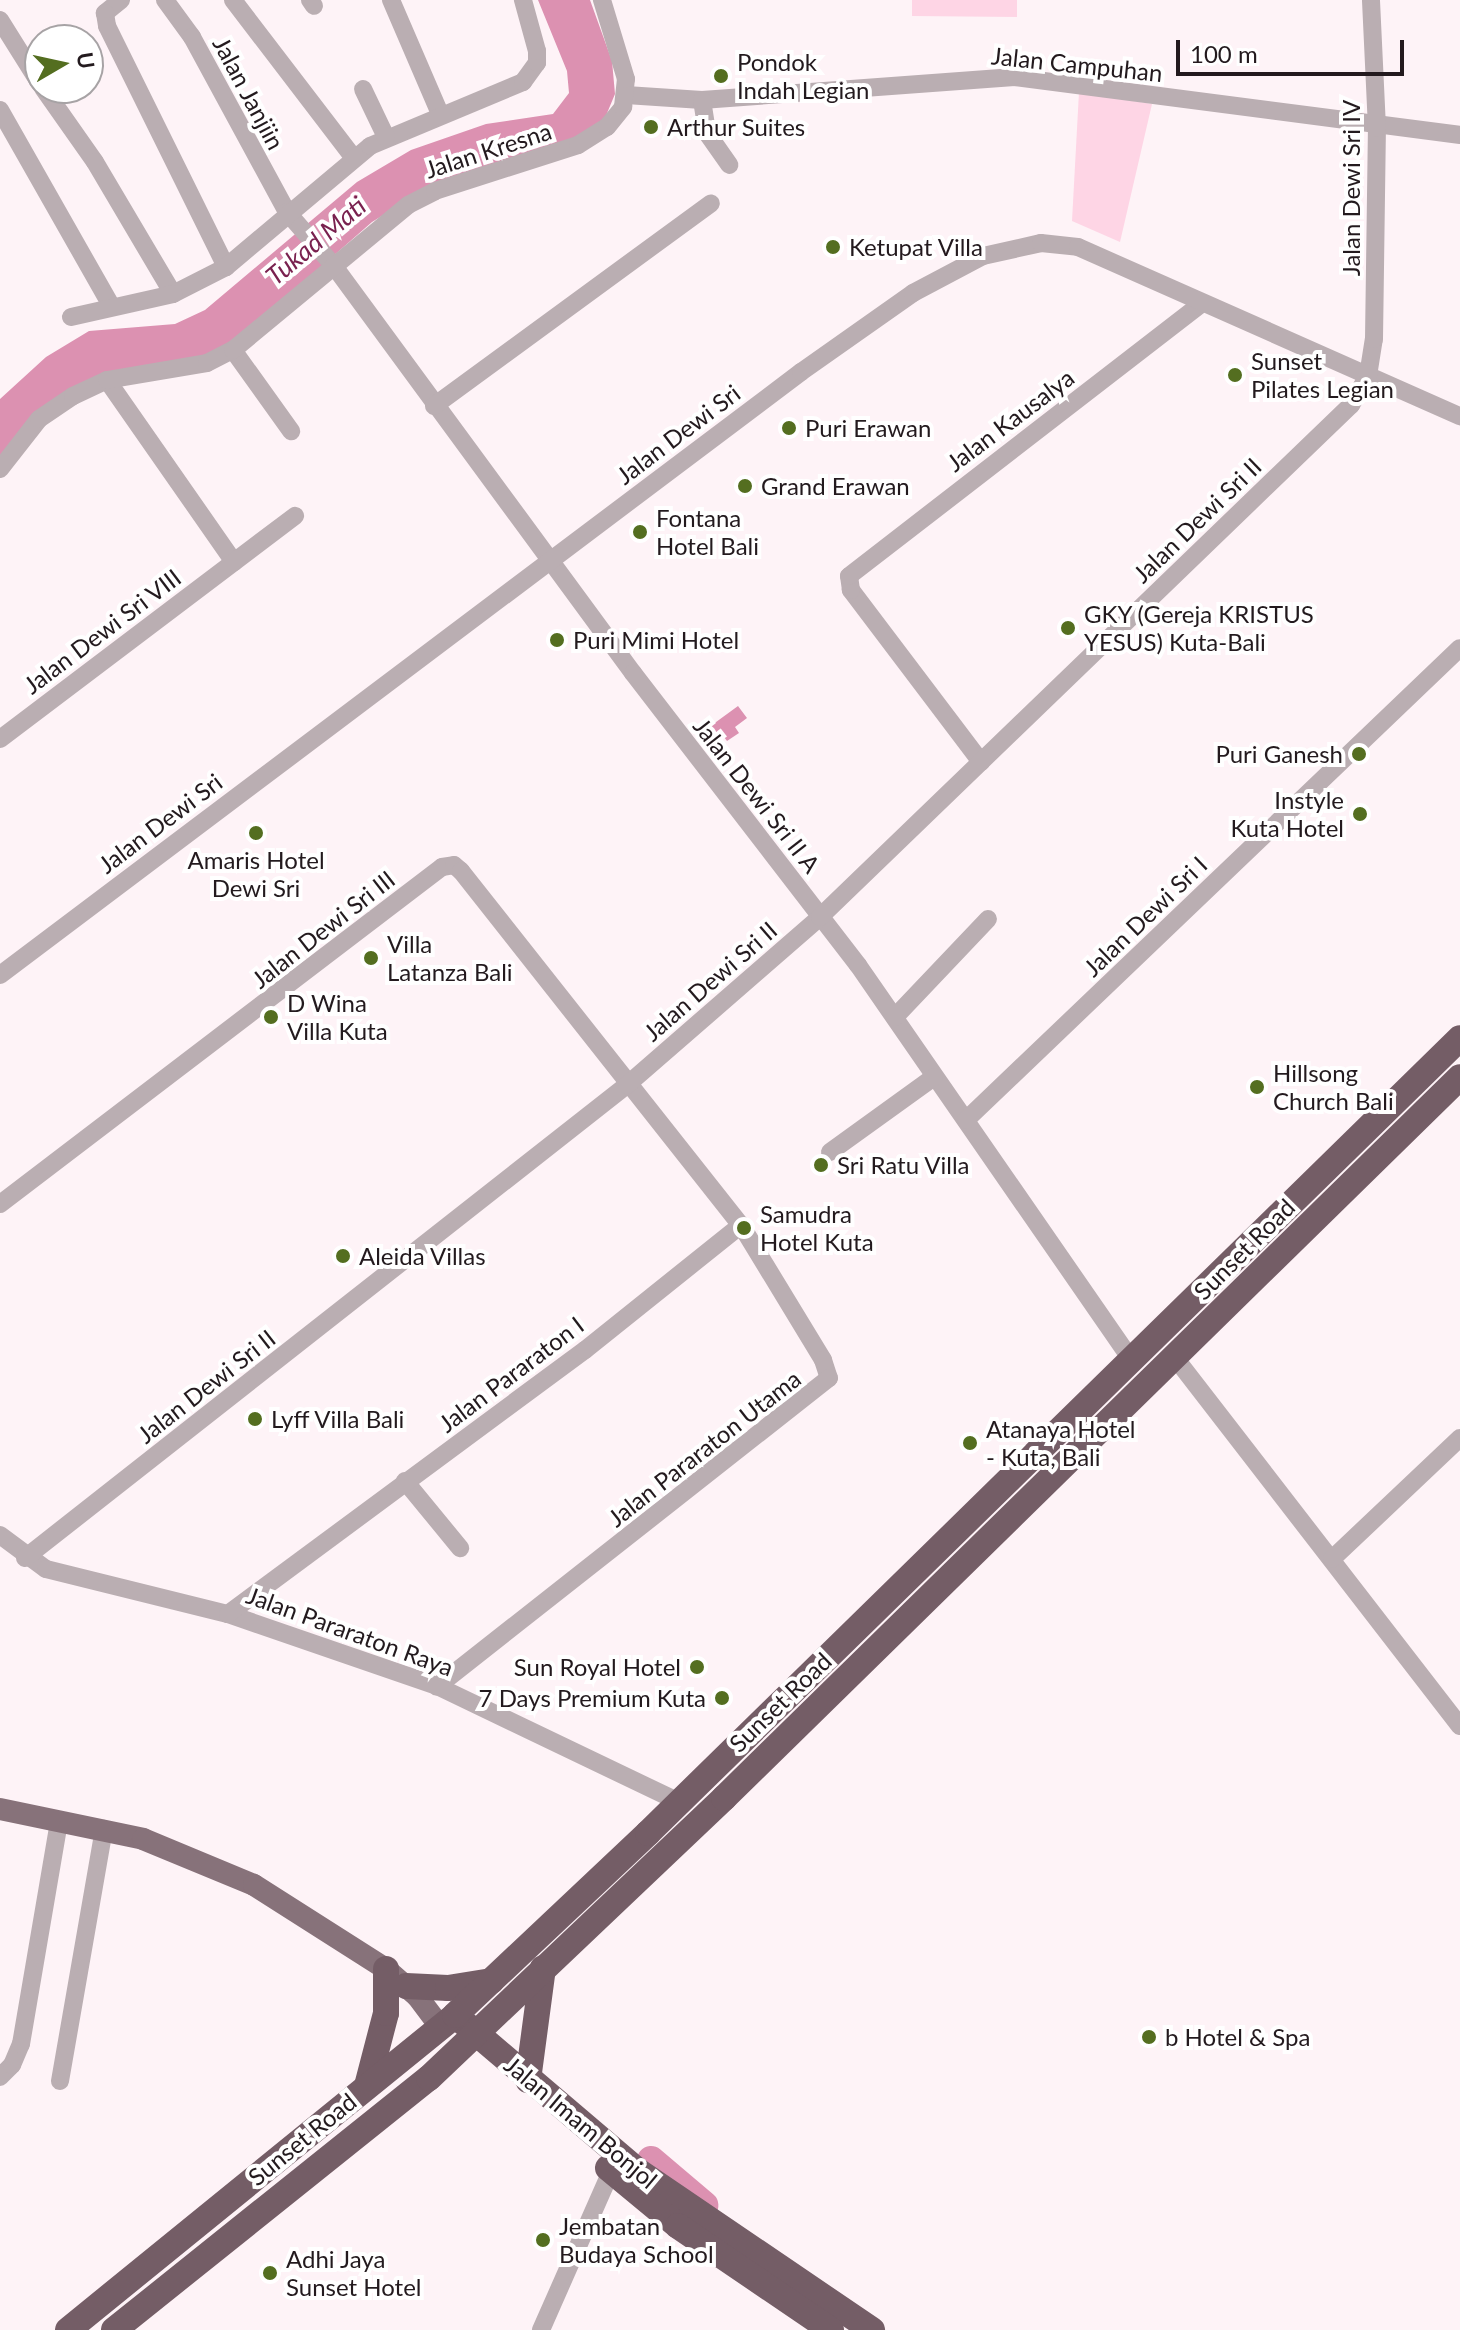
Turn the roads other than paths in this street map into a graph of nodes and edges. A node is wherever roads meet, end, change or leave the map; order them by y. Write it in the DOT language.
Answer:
graph roads {
  1 [pos="165,0"];
  2 [pos="233,0"];
  3 [pos="391,0"];
  4 [pos="523,0"];
  5 [pos="602,0"];
  6 [pos="1371,0"];
  7 [pos="113,3"];
  8 [pos="0,20"];
  9 [pos="24,58"];
  10 [pos="363,89"];
  11 [pos="626,95"];
  12 [pos="702,100"];
  13 [pos="55,104"];
  14 [pos="0,110"];
  15 [pos="440,114"];
  16 [pos="1377,128"];
  17 [pos="1460,135"];
  18 [pos="386,137"];
  19 [pos="353,157"];
  20 [pos="729,165"];
  21 [pos="711,203"];
  22 [pos="288,214"];
  23 [pos="332,264"];
  24 [pos="226,267"];
  25 [pos="173,294"];
  26 [pos="1201,304"];
  27 [pos="111,305"];
  28 [pos="71,317"];
  29 [pos="233,350"];
  30 [pos="1368,376"];
  31 [pos="107,380"];
  32 [pos="434,406"];
  33 [pos="1460,416"];
  34 [pos="291,431"];
  35 [pos="0,469"];
  36 [pos="295,516"];
  37 [pos="549,561"];
  38 [pos="234,562"];
  39 [pos="1460,648"];
  40 [pos="0,739"];
  41 [pos="981,762"];
  42 [pos="820,917"];
  43 [pos="988,919"];
  44 [pos="0,975"];
  45 [pos="895,1017"];
  46 [pos="1460,1038"];
  47 [pos="934,1077"];
  48 [pos="1460,1077"];
  49 [pos="627,1085"];
  50 [pos="966,1120"];
  51 [pos="830,1152"];
  52 [pos="0,1204"];
  53 [pos="741,1225"];
  54 [pos="1173,1355"];
  55 [pos="1131,1359"];
  56 [pos="1460,1438"];
  57 [pos="405,1481"];
  58 [pos="0,1535"];
  59 [pos="460,1548"];
  60 [pos="25,1558"];
  61 [pos="1332,1559"];
  62 [pos="228,1614"];
  63 [pos="437,1686"];
  64 [pos="1460,1726"];
  65 [pos="677,1801"];
  66 [pos="0,1809"];
  67 [pos="59,1821"];
  68 [pos="104,1829"];
  69 [pos="543,1968"];
  70 [pos="386,1969"];
  71 [pos="491,1981"];
  72 [pos="412,1991"];
  73 [pos="448,2021"];
  74 [pos="470,2039"];
  75 [pos="0,2077"];
  76 [pos="528,2080"];
  77 [pos="60,2081"];
  78 [pos="367,2086"];
  79 [pos="611,2171"];
  80 [pos="68,2330"];
  81 [pos="114,2330"];
  82 [pos="541,2330"];
  83 [pos="831,2330"];
  84 [pos="872,2330"];
  1 -- 22 [label="street, Jalan Janjiin"];
  2 -- 19 [label="street"];
  3 -- 15 [label="street"];
  4 -- 15 [label="street"];
  5 -- 11 [label="street"];
  6 -- 16 [label="street, Jalan Dewi Sri IV"];
  7 -- 24 [label="street"];
  8 -- 9 [label="street"];
  10 -- 18 [label="street"];
  11 -- 12 [label="street, Jalan Campuhan"];
  11 -- 23 [label="street, Jalan Kresna"];
  12 -- 16 [label="street, Jalan Campuhan"];
  12 -- 20 [label="street"];
  13 -- 25 [label="street"];
  14 -- 27 [label="street"];
  15 -- 18 [label="street"];
  16 -- 17 [label="street, Jalan Campuhan"];
  16 -- 30 [label="street, Jalan Dewi Sri IV"];
  18 -- 19 [label="street"];
  19 -- 22 [label="street"];
  21 -- 32 [label="street"];
  22 -- 23 [label="street, Jalan Janjiin"];
  22 -- 24 [label="street"];
  23 -- 29 [label="street, Jalan Kresna"];
  23 -- 32 [label="street, Jalan Dewi Sri II A"];
  24 -- 25 [label="street"];
  25 -- 27 [label="street"];
  26 -- 30 [label="street, Jalan Dewi Sri"];
  26 -- 37 [label="street, Jalan Dewi Sri"];
  26 -- 41 [label="street, Jalan Kausalya"];
  27 -- 28 [label="street"];
  29 -- 31 [label="street, Jalan Kresna"];
  29 -- 34 [label="street"];
  30 -- 33 [label="street, Jalan Dewi Sri"];
  30 -- 41 [label="street, Jalan Dewi Sri II"];
  31 -- 35 [label="street, Jalan Kresna"];
  31 -- 38 [label="street"];
  32 -- 37 [label="street, Jalan Dewi Sri II A"];
  36 -- 38 [label="street, Jalan Dewi Sri VIII"];
  37 -- 42 [label="street, Jalan Dewi Sri II A"];
  37 -- 44 [label="street, Jalan Dewi Sri"];
  38 -- 40 [label="street, Jalan Dewi Sri VIII"];
  39 -- 50 [label="street, Jalan Dewi Sri I"];
  41 -- 42 [label="street, Jalan Dewi Sri II"];
  42 -- 45 [label="street, Jalan Dewi Sri II A"];
  42 -- 49 [label="street, Jalan Dewi Sri II"];
  43 -- 45 [label="street"];
  45 -- 47 [label="street, Jalan Dewi Sri II A"];
  46 -- 55 [label="highway, Sunset Road"];
  47 -- 50 [label="street, Jalan Dewi Sri II A"];
  47 -- 51 [label="street"];
  48 -- 54 [label="highway, Sunset Road"];
  49 -- 52 [label="street, Jalan Dewi Sri III"];
  49 -- 53 [label="street, Jalan Pararaton Utama"];
  49 -- 60 [label="street, Jalan Dewi Sri II"];
  50 -- 55 [label="street, Jalan Dewi Sri II A"];
  53 -- 57 [label="street, Jalan Pararaton I"];
  53 -- 63 [label="street, Jalan Pararaton Utama"];
  54 -- 61 [label="street"];
  54 -- 69 [label="highway, Sunset Road"];
  55 -- 65 [label="highway, Sunset Road"];
  56 -- 61 [label="street"];
  57 -- 59 [label="street"];
  57 -- 62 [label="street, Jalan Pararaton I"];
  58 -- 60 [label="street, Jalan Pararaton Raya"];
  60 -- 62 [label="street, Jalan Pararaton Raya"];
  61 -- 64 [label="street"];
  62 -- 63 [label="street, Jalan Pararaton Raya"];
  63 -- 65 [label="street, Jalan Pararaton Raya"];
  65 -- 71 [label="highway, Sunset Road"];
  66 -- 67 [label="main road"];
  67 -- 68 [label="main road"];
  67 -- 75 [label="street"];
  68 -- 70 [label="main road"];
  68 -- 77 [label="street"];
  69 -- 74 [label="highway, Sunset Road"];
  69 -- 76 [label="highway"];
  70 -- 72 [label="main road"];
  70 -- 78 [label="highway"];
  71 -- 72 [label="highway"];
  71 -- 73 [label="highway, Sunset Road"];
  72 -- 73 [label="main road"];
  73 -- 74 [label="highway, Jalan Imam Bonjol"];
  73 -- 78 [label="highway, Sunset Road"];
  74 -- 76 [label="highway, Jalan Imam Bonjol"];
  74 -- 79 [label="highway, Jalan Imam Bonjol"];
  74 -- 81 [label="highway, Sunset Road"];
  76 -- 84 [label="highway, Jalan Imam Bonjol"];
  78 -- 80 [label="highway, Sunset Road"];
  79 -- 82 [label="street"];
  79 -- 83 [label="highway, Jalan Imam Bonjol"];
}
